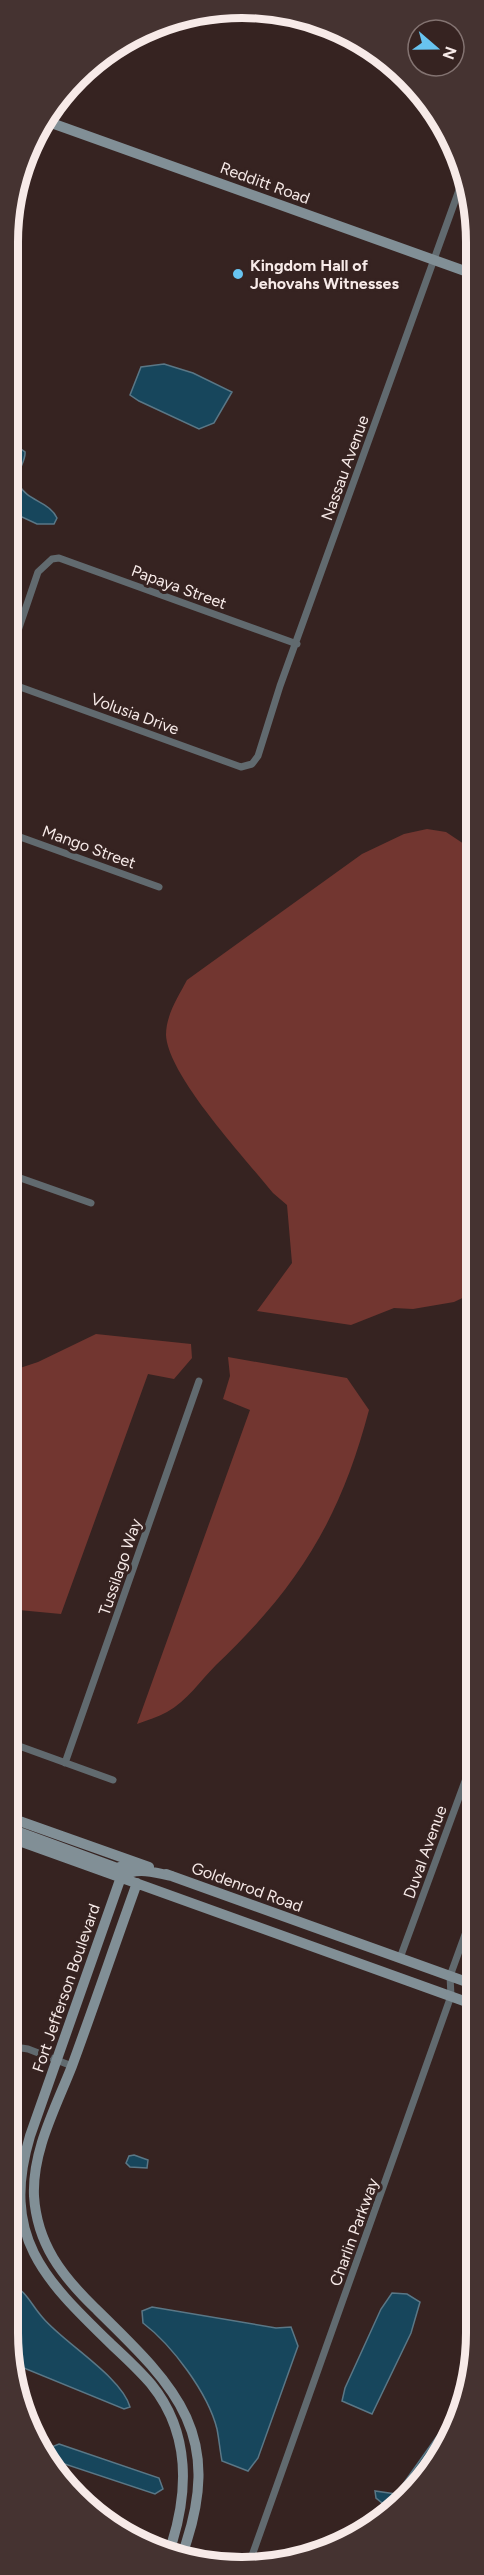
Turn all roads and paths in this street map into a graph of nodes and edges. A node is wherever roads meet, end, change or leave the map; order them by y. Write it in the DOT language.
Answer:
graph roads {
  1 [pos="52,123"];
  2 [pos="459,189"];
  3 [pos="434,260"];
  4 [pos="466,271"];
  5 [pos="18,631"];
  6 [pos="297,644"];
  7 [pos="18,686"];
  8 [pos="252,764"];
  9 [pos="18,836"];
  10 [pos="159,887"];
  11 [pos="18,1177"];
  12 [pos="91,1203"];
  13 [pos="199,1381"];
  14 [pos="18,1746"];
  15 [pos="65,1762"];
  16 [pos="466,1778"];
  17 [pos="113,1780"];
  18 [pos="18,1821"];
  19 [pos="18,1832"];
  20 [pos="18,1841"];
  21 [pos="134,1862"];
  22 [pos="172,1876"];
  23 [pos="121,1878"];
  24 [pos="137,1883"];
  25 [pos="466,1936"];
  26 [pos="400,1958"];
  27 [pos="450,1976"];
  28 [pos="466,1982"];
  29 [pos="451,1996"];
  30 [pos="466,2002"];
  31 [pos="18,2048"];
  32 [pos="57,2060"];
  33 [pos="72,2066"];
  34 [pos="171,2545"];
  35 [pos="184,2549"];
  36 [pos="251,2557"];
  1 -- 3 [label="street, Redditt Road"];
  2 -- 3 [label="street, Nassau Avenue"];
  3 -- 4 [label="street, Redditt Road"];
  3 -- 6 [label="street, Nassau Avenue"];
  5 -- 6 [label="street, Papaya Street"];
  6 -- 8 [label="street, Nassau Avenue"];
  7 -- 8 [label="street, Volusia Drive"];
  9 -- 10 [label="street, Mango Street"];
  11 -- 12 [label="street"];
  13 -- 15 [label="street, Tussilago Way"];
  14 -- 15 [label="street"];
  15 -- 17 [label="street"];
  16 -- 26 [label="street, Duval Avenue"];
  18 -- 21 [label="street, Goldenrod Road"];
  19 -- 21 [label="street"];
  20 -- 23 [label="street, Goldenrod Road"];
  21 -- 22 [label="street, Goldenrod Road"];
  22 -- 23 [label="street"];
  22 -- 26 [label="street, Goldenrod Road"];
  23 -- 24 [label="street, Goldenrod Road"];
  23 -- 32 [label="street, Fort Jefferson Boulevard"];
  24 -- 29 [label="street, Goldenrod Road"];
  24 -- 33 [label="street, Fort Jefferson Boulevard"];
  25 -- 27 [label="street, Charlin Parkway"];
  26 -- 27 [label="street, Goldenrod Road"];
  27 -- 28 [label="street, Goldenrod Road"];
  27 -- 29 [label="street, Charlin Parkway"];
  29 -- 30 [label="street, Goldenrod Road"];
  29 -- 36 [label="street, Charlin Parkway"];
  31 -- 32 [label="street"];
  32 -- 33 [label="street"];
  32 -- 34 [label="street, Fort Jefferson Boulevard"];
  33 -- 35 [label="street, Fort Jefferson Boulevard"];
}
